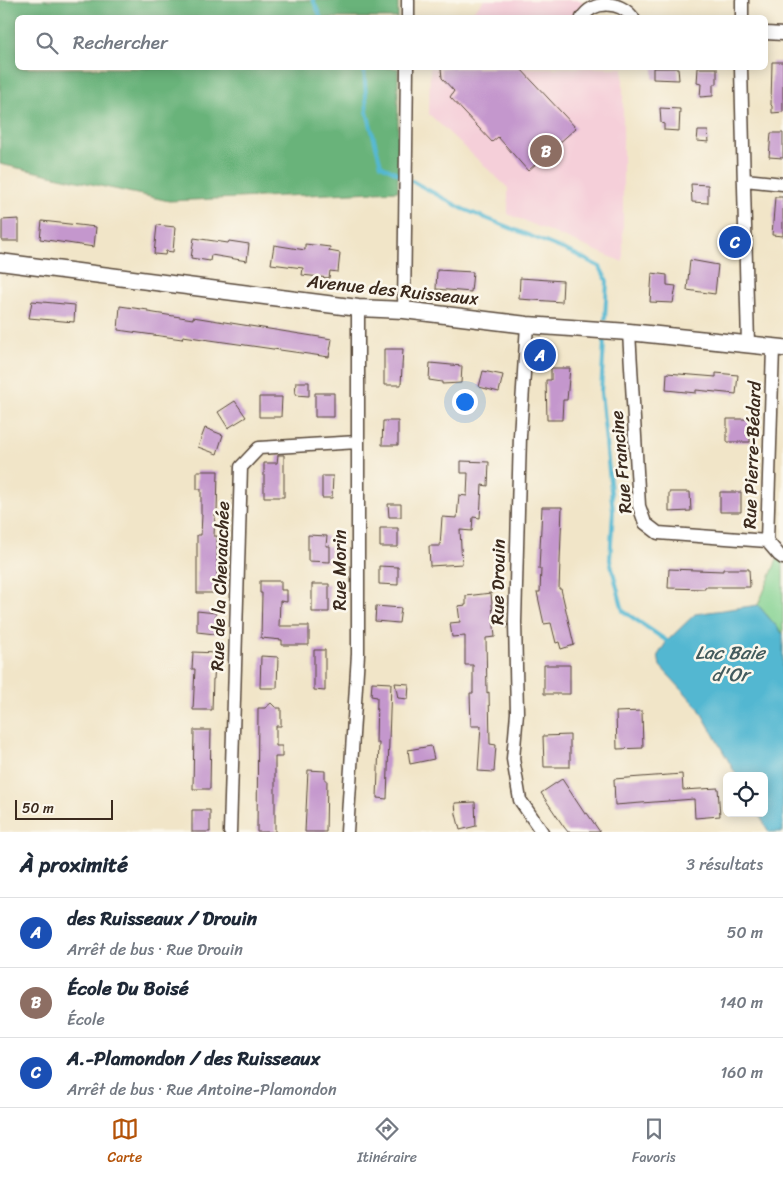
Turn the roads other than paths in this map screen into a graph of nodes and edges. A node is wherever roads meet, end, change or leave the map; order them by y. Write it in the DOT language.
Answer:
graph roads {
  1 [pos="408,0"];
  2 [pos="742,0"];
  3 [pos="408,15"];
  4 [pos="584,15"];
  5 [pos="630,15"];
  6 [pos="742,15"];
  7 [pos="768,34"];
  8 [pos="783,34"];
  9 [pos="407,70"];
  10 [pos="741,70"];
  11 [pos="745,180"];
  12 [pos="783,184"];
  13 [pos="0,262"];
  14 [pos="358,308"];
  15 [pos="404,310"];
  16 [pos="527,325"];
  17 [pos="629,332"];
  18 [pos="748,344"];
  19 [pos="778,348"];
  20 [pos="358,442"];
  21 [pos="767,541"];
  22 [pos="783,558"];
  23 [pos="230,832"];
  24 [pos="347,832"];
  25 [pos="542,832"];
  1 -- 3 [label="street"];
  2 -- 6 [label="street"];
  4 -- 5 [label="street"];
  7 -- 8 [label="street"];
  9 -- 15 [label="street"];
  10 -- 11 [label="street"];
  11 -- 12 [label="street"];
  11 -- 18 [label="street"];
  13 -- 14 [label="street, Avenue des Ruisseaux"];
  14 -- 15 [label="street, Avenue des Ruisseaux"];
  14 -- 20 [label="street, Rue Morin"];
  15 -- 16 [label="street, Avenue des Ruisseaux"];
  16 -- 17 [label="street, Avenue des Ruisseaux"];
  16 -- 25 [label="street, Rue Drouin"];
  17 -- 18 [label="street, Avenue des Ruisseaux"];
  17 -- 21 [label="street, Rue Francine"];
  18 -- 19 [label="street, Avenue des Ruisseaux"];
  19 -- 21 [label="street, Rue Pierre-Bédard"];
  20 -- 23 [label="street, Rue de la Chevauchée"];
  20 -- 24 [label="street, Rue Morin"];
  21 -- 22 [label="street, Rue Pierre-Bédard"];
}
